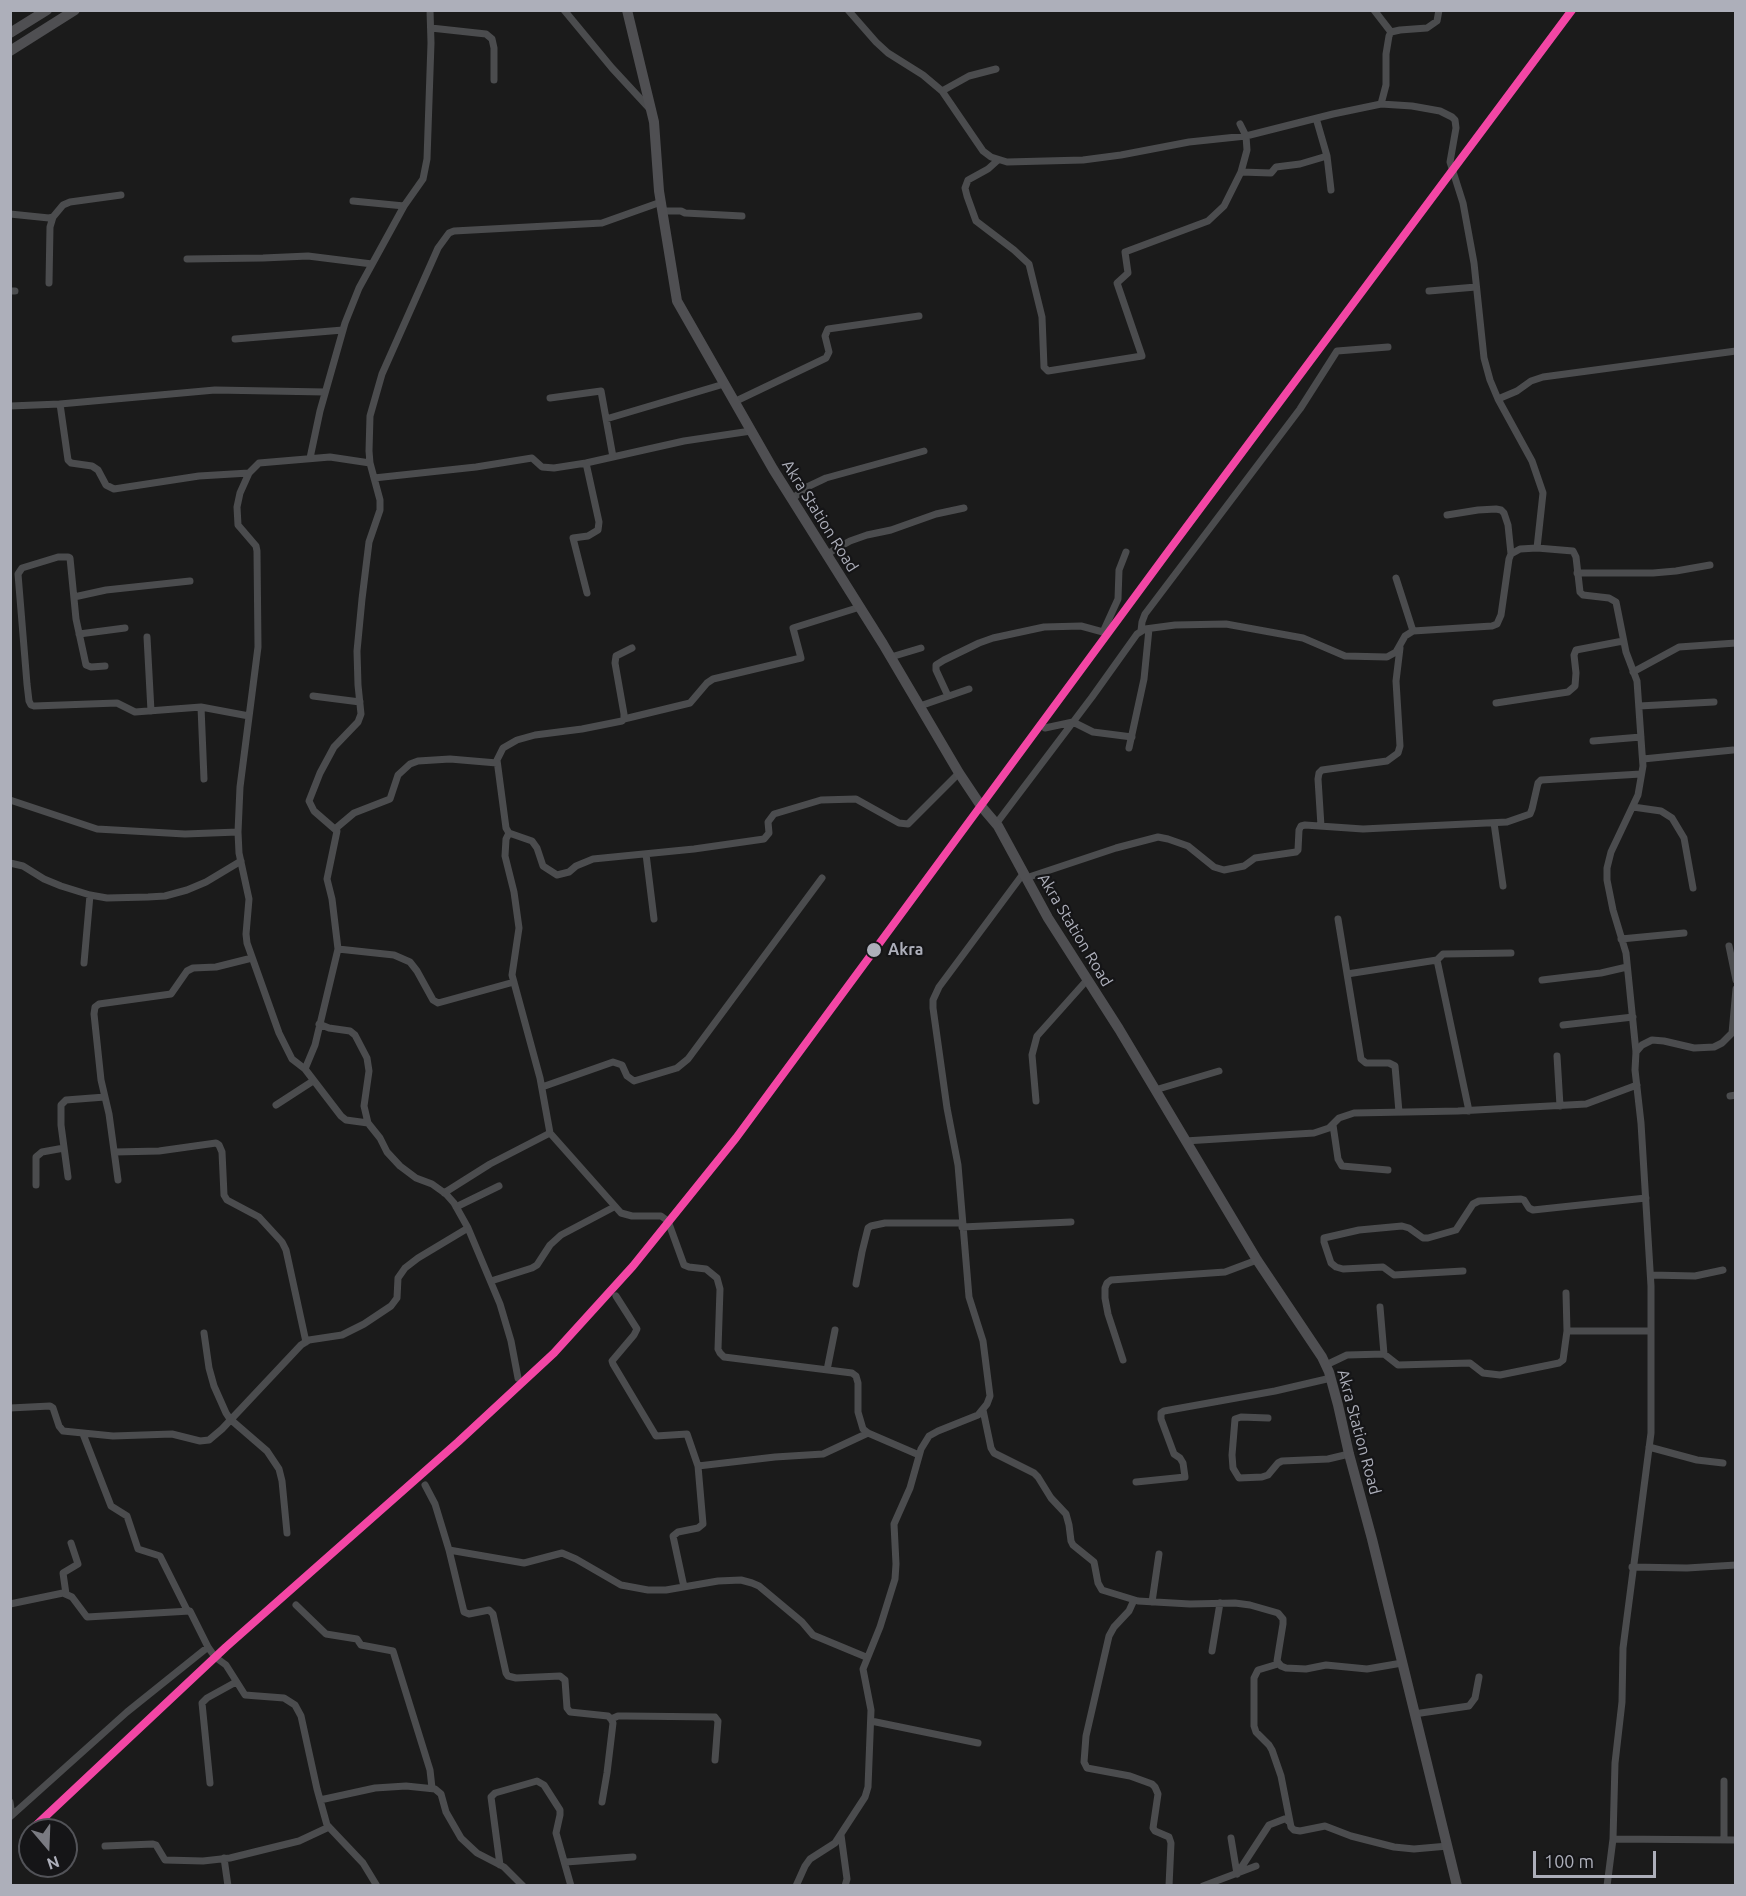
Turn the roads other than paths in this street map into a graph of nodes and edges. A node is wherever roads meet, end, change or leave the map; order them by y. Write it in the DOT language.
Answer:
graph roads {
  1 [pos="47,10"];
  2 [pos="64,10"];
  3 [pos="75,10"];
  4 [pos="430,10"];
  5 [pos="564,10"];
  6 [pos="627,10"];
  7 [pos="848,10"];
  8 [pos="1374,10"];
  9 [pos="1439,10"];
  10 [pos="431,28"];
  11 [pos="1392,32"];
  12 [pos="10,33"];
  13 [pos="10,44"];
  14 [pos="10,51"];
  15 [pos="996,69"];
  16 [pos="494,80"];
  17 [pos="942,91"];
  18 [pos="1381,104"];
  19 [pos="651,110"];
  20 [pos="1316,118"];
  21 [pos="1240,124"];
  22 [pos="1246,136"];
  23 [pos="1327,156"];
  24 [pos="998,160"];
  25 [pos="1242,172"];
  26 [pos="1331,190"];
  27 [pos="121,195"];
  28 [pos="353,201"];
  29 [pos="404,206"];
  30 [pos="662,207"];
  31 [pos="10,214"];
  32 [pos="742,216"];
  33 [pos="53,217"];
  34 [pos="187,259"];
  35 [pos="372,264"];
  36 [pos="48,283"];
  37 [pos="1476,287"];
  38 [pos="1429,291"];
  39 [pos="919,316"];
  40 [pos="343,330"];
  41 [pos="235,339"];
  42 [pos="1388,347"];
  43 [pos="1736,351"];
  44 [pos="724,384"];
  45 [pos="325,392"];
  46 [pos="550,398"];
  47 [pos="1498,399"];
  48 [pos="734,402"];
  49 [pos="60,404"];
  50 [pos="10,406"];
  51 [pos="606,419"];
  52 [pos="751,431"];
  53 [pos="924,451"];
  54 [pos="613,457"];
  55 [pos="310,458"];
  56 [pos="370,463"];
  57 [pos="586,463"];
  58 [pos="249,473"];
  59 [pos="375,478"];
  60 [pos="792,499"];
  61 [pos="964,507"];
  62 [pos="1447,515"];
  63 [pos="1537,548"];
  64 [pos="1126,552"];
  65 [pos="827,554"];
  66 [pos="1511,554"];
  67 [pos="1710,565"];
  68 [pos="1577,573"];
  69 [pos="1396,578"];
  70 [pos="190,581"];
  71 [pos="587,593"];
  72 [pos="74,597"];
  73 [pos="860,608"];
  74 [pos="125,628"];
  75 [pos="1145,630"];
  76 [pos="1413,631"];
  77 [pos="79,634"];
  78 [pos="147,636"];
  79 [pos="1623,641"];
  80 [pos="1736,643"];
  81 [pos="1400,645"];
  82 [pos="632,648"];
  83 [pos="921,648"];
  84 [pos="891,657"];
  85 [pos="105,666"];
  86 [pos="1634,672"];
  87 [pos="969,689"];
  88 [pos="313,696"];
  89 [pos="948,696"];
  90 [pos="360,702"];
  91 [pos="1714,702"];
  92 [pos="1496,703"];
  93 [pos="920,706"];
  94 [pos="1639,706"];
  95 [pos="201,707"];
  96 [pos="151,711"];
  97 [pos="249,716"];
  98 [pos="624,719"];
  99 [pos="1073,722"];
  100 [pos="1045,728"];
  101 [pos="1132,737"];
  102 [pos="1641,737"];
  103 [pos="1593,741"];
  104 [pos="1129,748"];
  105 [pos="1733,750"];
  106 [pos="1643,759"];
  107 [pos="497,763"];
  108 [pos="959,773"];
  109 [pos="1641,774"];
  110 [pos="204,779"];
  111 [pos="10,800"];
  112 [pos="1633,807"];
  113 [pos="1494,823"];
  114 [pos="996,824"];
  115 [pos="1321,826"];
  116 [pos="335,829"];
  117 [pos="238,832"];
  118 [pos="509,833"];
  119 [pos="646,854"];
  120 [pos="241,861"];
  121 [pos="10,863"];
  122 [pos="1024,876"];
  123 [pos="822,878"];
  124 [pos="1503,886"];
  125 [pos="1692,888"];
  126 [pos="90,895"];
  127 [pos="654,919"];
  128 [pos="1338,919"];
  129 [pos="1684,933"];
  130 [pos="1621,939"];
  131 [pos="1729,946"];
  132 [pos="338,949"];
  133 [pos="1511,954"];
  134 [pos="252,958"];
  135 [pos="1437,960"];
  136 [pos="84,963"];
  137 [pos="1627,967"];
  138 [pos="1347,974"];
  139 [pos="1087,980"];
  140 [pos="1542,980"];
  141 [pos="1736,980"];
  142 [pos="514,982"];
  143 [pos="1736,989"];
  144 [pos="1633,1017"];
  145 [pos="319,1024"];
  146 [pos="1563,1025"];
  147 [pos="1636,1052"];
  148 [pos="1557,1056"];
  149 [pos="305,1069"];
  150 [pos="1219,1071"];
  151 [pos="313,1081"];
  152 [pos="1636,1085"];
  153 [pos="542,1087"];
  154 [pos="1155,1090"];
  155 [pos="105,1097"];
  156 [pos="1036,1101"];
  157 [pos="276,1105"];
  158 [pos="1560,1106"];
  159 [pos="1469,1111"];
  160 [pos="1399,1112"];
  161 [pos="368,1123"];
  162 [pos="1334,1125"];
  163 [pos="550,1132"];
  164 [pos="1185,1141"];
  165 [pos="64,1148"];
  166 [pos="114,1152"];
  167 [pos="1388,1170"];
  168 [pos="68,1177"];
  169 [pos="118,1180"];
  170 [pos="36,1185"];
  171 [pos="499,1186"];
  172 [pos="444,1193"];
  173 [pos="1646,1198"];
  174 [pos="456,1207"];
  175 [pos="614,1207"];
  176 [pos="1071,1222"];
  177 [pos="962,1225"];
  178 [pos="468,1228"];
  179 [pos="1257,1260"];
  180 [pos="1723,1270"];
  181 [pos="1463,1271"];
  182 [pos="1651,1275"];
  183 [pos="491,1281"];
  184 [pos="856,1284"];
  185 [pos="1566,1293"];
  186 [pos="616,1296"];
  187 [pos="1380,1307"];
  188 [pos="835,1330"];
  189 [pos="1567,1331"];
  190 [pos="1651,1331"];
  191 [pos="204,1333"];
  192 [pos="306,1342"];
  193 [pos="1384,1354"];
  194 [pos="1123,1360"];
  195 [pos="1326,1365"];
  196 [pos="827,1370"];
  197 [pos="518,1378"];
  198 [pos="1331,1378"];
  199 [pos="10,1408"];
  200 [pos="983,1410"];
  201 [pos="1268,1418"];
  202 [pos="230,1419"];
  203 [pos="868,1433"];
  204 [pos="83,1434"];
  205 [pos="1649,1448"];
  206 [pos="1348,1454"];
  207 [pos="919,1455"];
  208 [pos="1723,1463"];
  209 [pos="698,1466"];
  210 [pos="1136,1482"];
  211 [pos="425,1485"];
  212 [pos="287,1533"];
  213 [pos="71,1543"];
  214 [pos="449,1550"];
  215 [pos="1159,1554"];
  216 [pos="1736,1564"];
  217 [pos="1632,1568"];
  218 [pos="684,1587"];
  219 [pos="66,1594"];
  220 [pos="1134,1600"];
  221 [pos="1152,1602"];
  222 [pos="1221,1603"];
  223 [pos="10,1604"];
  224 [pos="296,1605"];
  225 [pos="187,1610"];
  226 [pos="208,1647"];
  227 [pos="1212,1652"];
  228 [pos="866,1657"];
  229 [pos="1402,1663"];
  230 [pos="1278,1664"];
  231 [pos="1479,1677"];
  232 [pos="236,1682"];
  233 [pos="1414,1714"];
  234 [pos="611,1719"];
  235 [pos="871,1721"];
  236 [pos="978,1743"];
  237 [pos="715,1760"];
  238 [pos="1724,1781"];
  239 [pos="210,1783"];
  240 [pos="432,1788"];
  241 [pos="320,1800"];
  242 [pos="10,1802"];
  243 [pos="602,1802"];
  244 [pos="11,1816"];
  245 [pos="1289,1822"];
  246 [pos="329,1827"];
  247 [pos="841,1834"];
  248 [pos="1231,1838"];
  249 [pos="1613,1839"];
  250 [pos="1724,1840"];
  251 [pos="1736,1840"];
  252 [pos="105,1846"];
  253 [pos="1448,1846"];
  254 [pos="633,1857"];
  255 [pos="224,1858"];
  256 [pos="566,1862"];
  257 [pos="500,1865"];
  258 [pos="1257,1866"];
  259 [pos="1237,1874"];
  260 [pos="228,1886"];
  261 [pos="377,1886"];
  262 [pos="524,1886"];
  263 [pos="572,1886"];
  264 [pos="796,1886"];
  265 [pos="845,1886"];
  266 [pos="1168,1886"];
  267 [pos="1203,1886"];
  268 [pos="1457,1886"];
  269 [pos="1608,1886"];
  1 -- 12 [label="main road"];
  2 -- 13 [label="main road"];
  3 -- 14 [label="main road"];
  4 -- 10 [label="street"];
  5 -- 19 [label="street"];
  6 -- 19 [label="main road, Akra Station Road"];
  7 -- 17 [label="street"];
  8 -- 11 [label="street"];
  9 -- 11 [label="street"];
  10 -- 16 [label="street"];
  10 -- 29 [label="street"];
  11 -- 18 [label="street"];
  15 -- 17 [label="street"];
  17 -- 24 [label="street"];
  18 -- 20 [label="street"];
  18 -- 37 [label="street"];
  19 -- 30 [label="main road, Akra Station Road"];
  20 -- 22 [label="street"];
  20 -- 23 [label="street"];
  21 -- 22 [label="street"];
  22 -- 24 [label="street"];
  22 -- 25 [label="street"];
  23 -- 25 [label="street"];
  23 -- 26 [label="street"];
  24 -- 25 [label="street"];
  27 -- 33 [label="street"];
  28 -- 29 [label="street"];
  29 -- 35 [label="street"];
  30 -- 32 [label="street"];
  30 -- 44 [label="main road, Akra Station Road"];
  30 -- 56 [label="street"];
  31 -- 33 [label="street"];
  33 -- 36 [label="street"];
  34 -- 35 [label="street"];
  35 -- 40 [label="street"];
  37 -- 38 [label="street"];
  37 -- 47 [label="street"];
  39 -- 48 [label="street"];
  40 -- 41 [label="street"];
  40 -- 45 [label="street"];
  42 -- 75 [label="street"];
  43 -- 47 [label="street"];
  44 -- 48 [label="main road, Akra Station Road"];
  44 -- 51 [label="street"];
  45 -- 49 [label="street"];
  45 -- 55 [label="street"];
  46 -- 51 [label="street"];
  47 -- 63 [label="street"];
  48 -- 52 [label="main road, Akra Station Road"];
  49 -- 50 [label="street"];
  49 -- 58 [label="street"];
  51 -- 54 [label="street"];
  52 -- 54 [label="street"];
  52 -- 60 [label="main road, Akra Station Road"];
  53 -- 60 [label="street"];
  54 -- 57 [label="street"];
  55 -- 56 [label="street"];
  55 -- 58 [label="street"];
  56 -- 59 [label="street"];
  57 -- 59 [label="street"];
  57 -- 71 [label="street"];
  58 -- 97 [label="street"];
  59 -- 90 [label="street"];
  60 -- 65 [label="main road, Akra Station Road"];
  61 -- 65 [label="street"];
  62 -- 66 [label="street"];
  63 -- 66 [label="street"];
  63 -- 68 [label="street"];
  64 -- 89 [label="street"];
  65 -- 73 [label="main road, Akra Station Road"];
  66 -- 76 [label="street"];
  67 -- 68 [label="street"];
  68 -- 79 [label="street"];
  69 -- 76 [label="street"];
  70 -- 72 [label="street"];
  72 -- 77 [label="street"];
  72 -- 96 [label="street"];
  73 -- 84 [label="main road, Akra Station Road"];
  73 -- 98 [label="street"];
  74 -- 77 [label="street"];
  75 -- 81 [label="street"];
  75 -- 99 [label="street"];
  75 -- 101 [label="street"];
  76 -- 81 [label="street"];
  77 -- 85 [label="street"];
  78 -- 96 [label="street"];
  79 -- 86 [label="street"];
  79 -- 92 [label="street"];
  80 -- 86 [label="street"];
  81 -- 115 [label="street"];
  82 -- 98 [label="street"];
  83 -- 84 [label="street"];
  84 -- 93 [label="main road, Akra Station Road"];
  86 -- 94 [label="street"];
  87 -- 89 [label="street"];
  88 -- 90 [label="street"];
  89 -- 93 [label="street"];
  90 -- 116 [label="street"];
  91 -- 94 [label="street"];
  93 -- 108 [label="main road, Akra Station Road"];
  94 -- 102 [label="street"];
  95 -- 96 [label="street"];
  95 -- 97 [label="street"];
  95 -- 110 [label="street"];
  97 -- 117 [label="street"];
  98 -- 107 [label="street"];
  99 -- 100 [label="street"];
  99 -- 101 [label="street"];
  99 -- 114 [label="street"];
  101 -- 104 [label="street"];
  102 -- 103 [label="street"];
  102 -- 106 [label="street"];
  105 -- 106 [label="street"];
  106 -- 109 [label="street"];
  107 -- 116 [label="street"];
  107 -- 118 [label="street"];
  108 -- 114 [label="main road, Akra Station Road"];
  108 -- 119 [label="street"];
  109 -- 112 [label="street"];
  109 -- 113 [label="street"];
  111 -- 117 [label="street"];
  112 -- 125 [label="street"];
  112 -- 130 [label="street"];
  113 -- 115 [label="street"];
  113 -- 124 [label="street"];
  114 -- 122 [label="main road, Akra Station Road"];
  115 -- 122 [label="street"];
  116 -- 132 [label="street"];
  117 -- 120 [label="street"];
  118 -- 119 [label="street"];
  118 -- 142 [label="street"];
  119 -- 127 [label="street"];
  120 -- 126 [label="street"];
  120 -- 134 [label="street"];
  121 -- 126 [label="street"];
  122 -- 139 [label="main road, Akra Station Road"];
  122 -- 177 [label="street"];
  123 -- 153 [label="street"];
  126 -- 136 [label="street"];
  128 -- 138 [label="street"];
  129 -- 130 [label="street"];
  130 -- 137 [label="street"];
  131 -- 141 [label="street"];
  132 -- 142 [label="street"];
  132 -- 145 [label="street"];
  133 -- 135 [label="street"];
  134 -- 149 [label="street"];
  134 -- 155 [label="street"];
  135 -- 138 [label="street"];
  135 -- 159 [label="street"];
  137 -- 140 [label="street"];
  137 -- 144 [label="street"];
  138 -- 160 [label="street"];
  139 -- 154 [label="main road, Akra Station Road"];
  139 -- 156 [label="street"];
  142 -- 153 [label="street"];
  143 -- 147 [label="street"];
  144 -- 146 [label="street"];
  144 -- 147 [label="street"];
  145 -- 149 [label="street"];
  145 -- 161 [label="street"];
  147 -- 152 [label="street"];
  148 -- 158 [label="street"];
  149 -- 151 [label="street"];
  150 -- 154 [label="street"];
  151 -- 157 [label="street"];
  151 -- 161 [label="street"];
  152 -- 158 [label="street"];
  152 -- 173 [label="street"];
  153 -- 163 [label="street"];
  154 -- 164 [label="main road, Akra Station Road"];
  155 -- 165 [label="street"];
  155 -- 166 [label="street"];
  158 -- 159 [label="street"];
  159 -- 160 [label="street"];
  160 -- 162 [label="street"];
  161 -- 172 [label="street"];
  162 -- 164 [label="street"];
  162 -- 167 [label="street"];
  163 -- 172 [label="street"];
  163 -- 175 [label="street"];
  164 -- 179 [label="main road, Akra Station Road"];
  165 -- 168 [label="street"];
  165 -- 170 [label="street"];
  166 -- 169 [label="street"];
  166 -- 192 [label="street"];
  171 -- 174 [label="street"];
  172 -- 174 [label="street"];
  173 -- 181 [label="street"];
  173 -- 182 [label="street"];
  174 -- 178 [label="street"];
  175 -- 183 [label="street"];
  175 -- 196 [label="street"];
  176 -- 177 [label="street"];
  177 -- 184 [label="street"];
  177 -- 200 [label="street"];
  178 -- 183 [label="street"];
  178 -- 192 [label="street"];
  179 -- 194 [label="street"];
  179 -- 195 [label="main road, Akra Station Road"];
  180 -- 182 [label="street"];
  182 -- 190 [label="street"];
  183 -- 197 [label="street"];
  185 -- 189 [label="street"];
  186 -- 209 [label="street"];
  187 -- 193 [label="street"];
  188 -- 196 [label="street"];
  189 -- 190 [label="street"];
  189 -- 193 [label="street"];
  190 -- 205 [label="street"];
  191 -- 202 [label="street"];
  192 -- 202 [label="street"];
  193 -- 195 [label="street"];
  195 -- 198 [label="main road, Akra Station Road"];
  196 -- 203 [label="street"];
  198 -- 206 [label="main road, Akra Station Road"];
  198 -- 210 [label="street"];
  199 -- 204 [label="street"];
  200 -- 207 [label="street"];
  200 -- 220 [label="street"];
  201 -- 206 [label="street"];
  202 -- 204 [label="street"];
  202 -- 212 [label="street"];
  203 -- 207 [label="street"];
  203 -- 209 [label="street"];
  204 -- 225 [label="street"];
  205 -- 208 [label="street"];
  205 -- 217 [label="street"];
  206 -- 229 [label="main road, Akra Station Road"];
  207 -- 228 [label="street"];
  209 -- 218 [label="street"];
  211 -- 214 [label="street"];
  213 -- 219 [label="street"];
  214 -- 218 [label="street"];
  214 -- 234 [label="street"];
  215 -- 221 [label="street"];
  216 -- 217 [label="street"];
  217 -- 249 [label="street"];
  218 -- 228 [label="street"];
  219 -- 223 [label="street"];
  219 -- 225 [label="street"];
  220 -- 221 [label="street"];
  220 -- 266 [label="street"];
  221 -- 222 [label="street"];
  222 -- 227 [label="street"];
  222 -- 230 [label="street"];
  224 -- 240 [label="street"];
  225 -- 226 [label="street"];
  226 -- 232 [label="street"];
  226 -- 244 [label="street"];
  228 -- 235 [label="street"];
  229 -- 230 [label="street"];
  229 -- 233 [label="main road, Akra Station Road"];
  230 -- 245 [label="street"];
  231 -- 233 [label="street"];
  232 -- 239 [label="street"];
  232 -- 241 [label="street"];
  233 -- 253 [label="main road, Akra Station Road"];
  234 -- 237 [label="street"];
  234 -- 243 [label="street"];
  235 -- 236 [label="street"];
  235 -- 247 [label="street"];
  238 -- 250 [label="street"];
  240 -- 241 [label="street"];
  240 -- 257 [label="street"];
  241 -- 246 [label="street"];
  242 -- 244 [label="street"];
  245 -- 253 [label="street"];
  245 -- 259 [label="street"];
  246 -- 255 [label="street"];
  246 -- 261 [label="street"];
  247 -- 264 [label="street"];
  247 -- 265 [label="street"];
  248 -- 259 [label="street"];
  249 -- 250 [label="street"];
  249 -- 269 [label="street"];
  250 -- 251 [label="street"];
  252 -- 255 [label="street"];
  253 -- 268 [label="main road, Akra Station Road"];
  254 -- 256 [label="street"];
  255 -- 260 [label="street"];
  256 -- 257 [label="street"];
  256 -- 263 [label="street"];
  257 -- 262 [label="street"];
  258 -- 259 [label="street"];
  259 -- 267 [label="street"];
}
